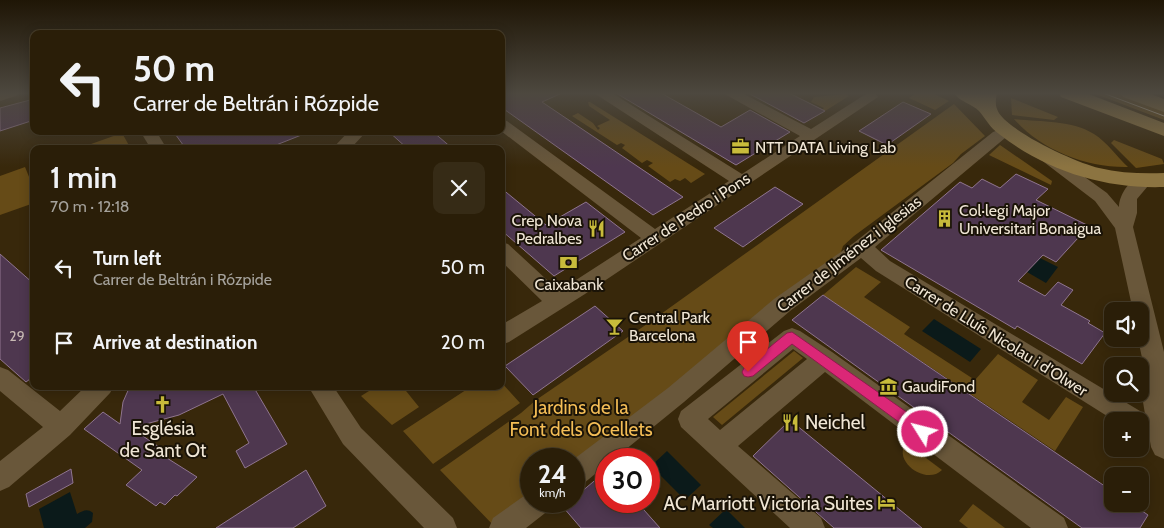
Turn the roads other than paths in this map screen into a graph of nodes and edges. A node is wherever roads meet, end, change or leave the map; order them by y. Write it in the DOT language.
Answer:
graph roads {
  1 [pos="639,118"];
  2 [pos="776,118"];
  3 [pos="837,118"];
  4 [pos="999,118"];
  5 [pos="1131,118"];
  6 [pos="505,127"];
  7 [pos="1164,130"];
  8 [pos="1009,131"];
  9 [pos="355,135"];
  10 [pos="812,136"];
  11 [pos="344,145"];
  12 [pos="1038,151"];
  13 [pos="1154,180"];
  14 [pos="741,181"];
  15 [pos="1124,227"];
  16 [pos="654,238"];
  17 [pos="862,246"];
  18 [pos="505,253"];
  19 [pos="556,301"];
  20 [pos="505,333"];
  21 [pos="824,359"];
  22 [pos="1160,373"];
  23 [pos="0,377"];
  24 [pos="98,390"];
  25 [pos="323,390"];
  26 [pos="1121,412"];
  27 [pos="61,426"];
  28 [pos="1149,431"];
  29 [pos="1164,442"];
  30 [pos="721,445"];
  31 [pos="585,466"];
  32 [pos="0,478"];
  33 [pos="523,513"];
  34 [pos="443,528"];
  35 [pos="503,528"];
  36 [pos="811,528"];
  37 [pos="1054,528"];
  1 -- 14 [label="street"];
  2 -- 10 [label="street"];
  3 -- 10 [label="street, Carrer de Pedro i Pons"];
  4 -- 8 [label="main road"];
  5 -- 7 [label="main road"];
  6 -- 16 [label="street"];
  8 -- 12 [label="main road"];
  8 -- 17 [label="street, Carrer de Jiménez i Iglesias"];
  9 -- 11 [label="street"];
  10 -- 14 [label="street, Carrer de Pedro i Pons"];
  12 -- 13 [label="main road"];
  12 -- 15 [label="street"];
  13 -- 15 [label="street"];
  14 -- 16 [label="street, Carrer de Pedro i Pons"];
  15 -- 22 [label="street"];
  16 -- 19 [label="street, Carrer de Pedro i Pons"];
  17 -- 26 [label="street, Carrer de Lluís Nicolau i d'Olwer"];
  17 -- 31 [label="street, Carrer de Jiménez i Iglesias"];
  18 -- 19 [label="street"];
  19 -- 20 [label="street, Carrer de Pedro i Pons"];
  21 -- 30 [label="street"];
  21 -- 30 [label="street"];
  21 -- 37 [label="street"];
  22 -- 29 [label="street"];
  23 -- 27 [label="street"];
  24 -- 27 [label="street"];
  25 -- 34 [label="street"];
  27 -- 32 [label="street"];
  28 -- 29 [label="street"];
  30 -- 36 [label="street"];
  33 -- 35 [label="street"];
}
